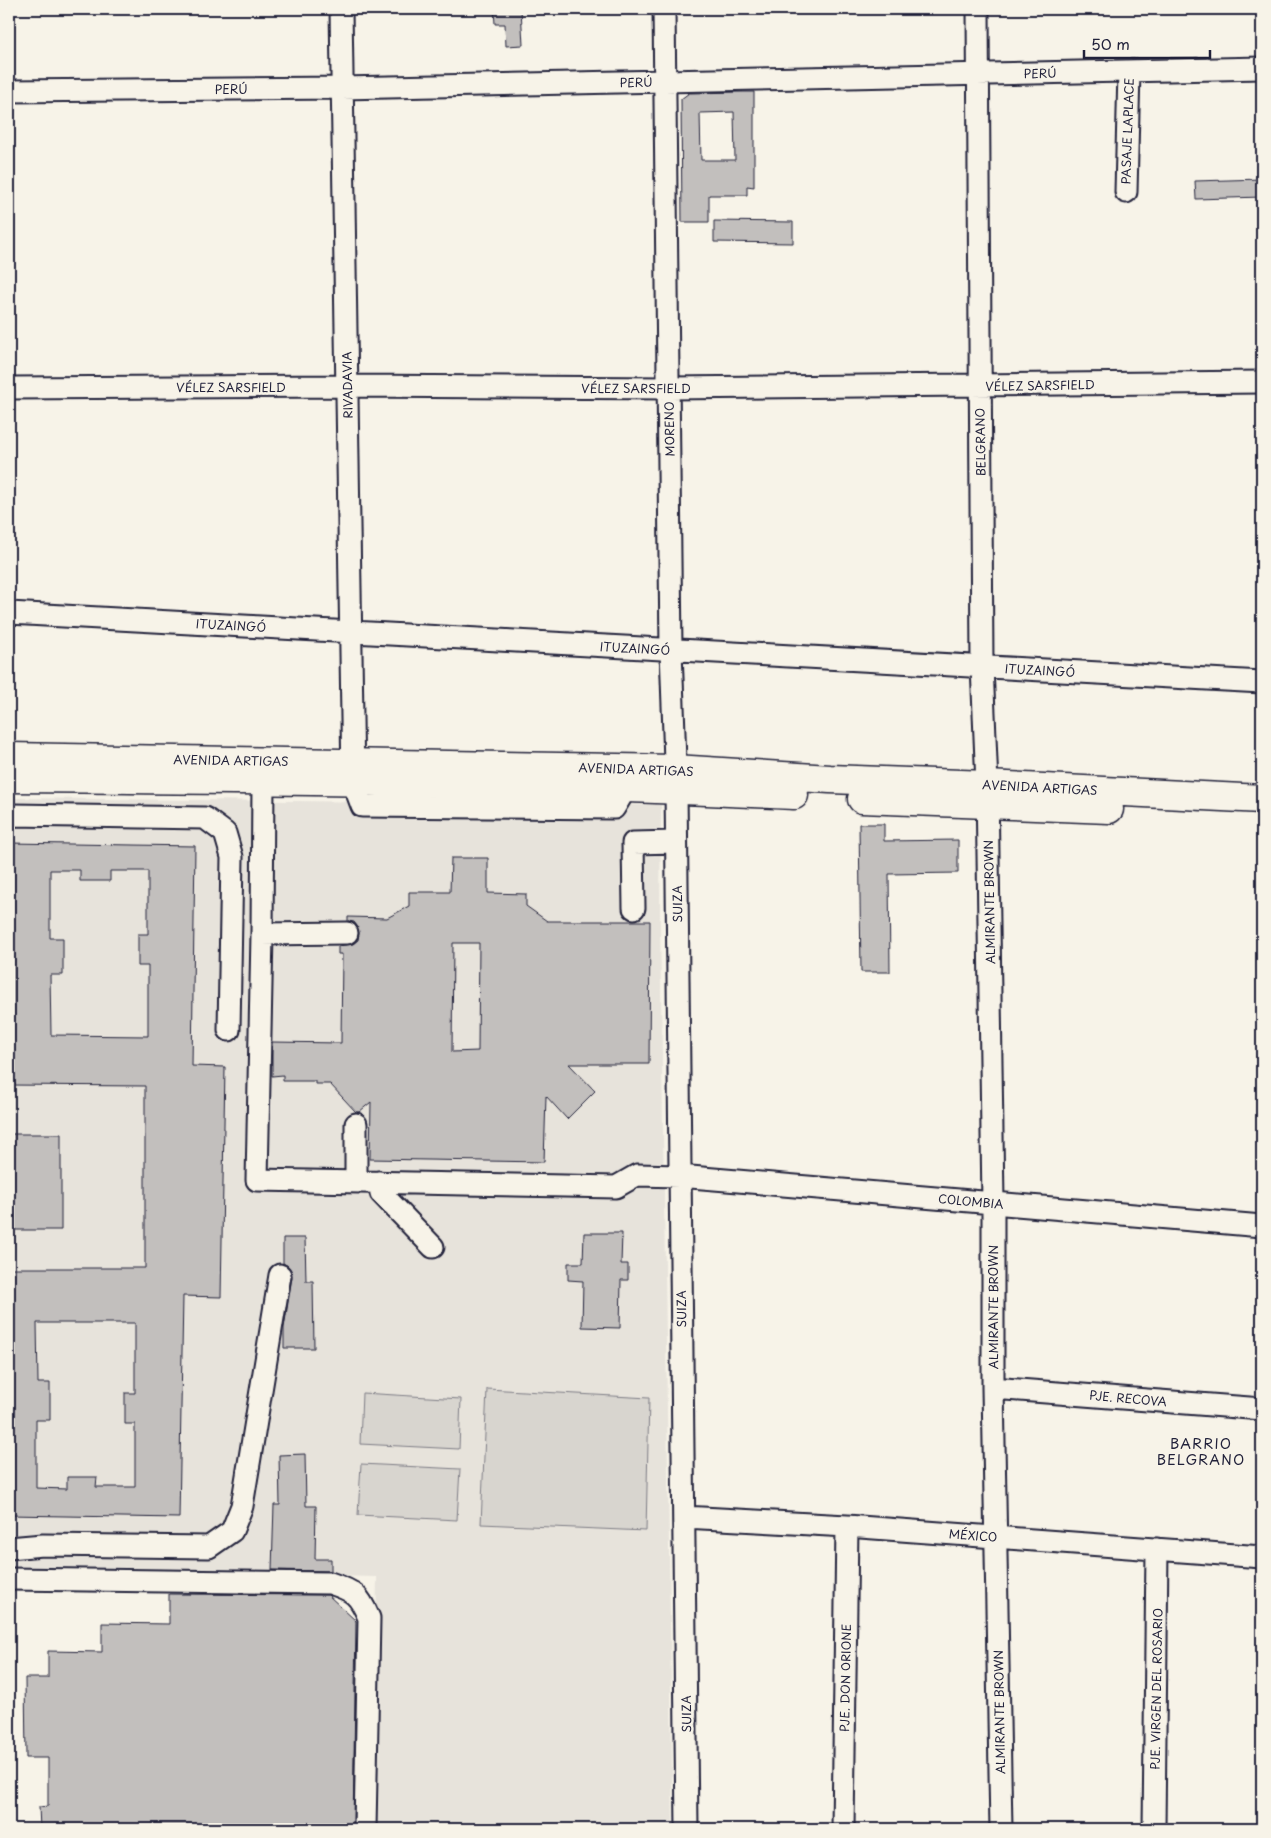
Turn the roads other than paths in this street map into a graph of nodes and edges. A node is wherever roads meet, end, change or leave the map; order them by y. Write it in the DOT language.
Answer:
graph roads {
  1 [pos="341,9"];
  2 [pos="664,9"];
  3 [pos="978,9"];
  4 [pos="1262,68"];
  5 [pos="1129,71"];
  6 [pos="978,74"];
  7 [pos="665,81"];
  8 [pos="342,88"];
  9 [pos="9,91"];
  10 [pos="1126,192"];
  11 [pos="1262,382"];
  12 [pos="980,385"];
  13 [pos="347,386"];
  14 [pos="9,388"];
  15 [pos="669,388"];
  16 [pos="9,613"];
  17 [pos="351,632"];
  18 [pos="671,650"];
  19 [pos="982,666"];
  20 [pos="1262,682"];
  21 [pos="9,757"];
  22 [pos="353,772"];
  23 [pos="9,778"];
  24 [pos="675,779"];
  25 [pos="263,780"];
  26 [pos="987,795"];
  27 [pos="1262,798"];
  28 [pos="9,817"];
  29 [pos="1262,818"];
  30 [pos="676,842"];
  31 [pos="232,857"];
  32 [pos="262,858"];
  33 [pos="634,908"];
  34 [pos="348,933"];
  35 [pos="262,934"];
  36 [pos="229,1030"];
  37 [pos="356,1124"];
  38 [pos="680,1176"];
  39 [pos="356,1182"];
  40 [pos="378,1182"];
  41 [pos="993,1203"];
  42 [pos="1262,1226"];
  43 [pos="433,1247"];
  44 [pos="280,1275"];
  45 [pos="993,1388"];
  46 [pos="1262,1409"];
  47 [pos="684,1517"];
  48 [pos="846,1526"];
  49 [pos="996,1537"];
  50 [pos="9,1548"];
  51 [pos="1157,1549"];
  52 [pos="1262,1557"];
  53 [pos="9,1579"];
  54 [pos="365,1829"];
  55 [pos="687,1829"];
  56 [pos="843,1829"];
  57 [pos="1000,1829"];
  58 [pos="1154,1829"];
  1 -- 8 [label="street, RIVADAVIA"];
  2 -- 7 [label="street, MORENO"];
  3 -- 6 [label="street, BELGRANO"];
  4 -- 5 [label="street, PERÚ"];
  5 -- 6 [label="street, PERÚ"];
  5 -- 10 [label="street, PASAJE LAPLACE"];
  6 -- 7 [label="street, PERÚ"];
  6 -- 12 [label="street, BELGRANO"];
  7 -- 8 [label="street, PERÚ"];
  7 -- 15 [label="street, MORENO"];
  8 -- 9 [label="street, PERÚ"];
  8 -- 13 [label="street, RIVADAVIA"];
  11 -- 12 [label="street, VÉLEZ SARSFIELD"];
  12 -- 15 [label="street, VÉLEZ SARSFIELD"];
  12 -- 19 [label="street, BELGRANO"];
  13 -- 14 [label="street, VÉLEZ SARSFIELD"];
  13 -- 15 [label="street, VÉLEZ SARSFIELD"];
  13 -- 17 [label="street, RIVADAVIA"];
  15 -- 18 [label="street, MORENO"];
  16 -- 17 [label="street, ITUZAINGÓ"];
  17 -- 18 [label="street, ITUZAINGÓ"];
  17 -- 22 [label="street, RIVADAVIA"];
  18 -- 19 [label="street, ITUZAINGÓ"];
  18 -- 24 [label="street, MORENO"];
  19 -- 20 [label="street, ITUZAINGÓ"];
  19 -- 26 [label="street, BELGRANO"];
  21 -- 22 [label="main road, AVENIDA ARTIGAS"];
  22 -- 24 [label="main road, AVENIDA ARTIGAS"];
  22 -- 24 [label="main road, AVENIDA ARTIGAS"];
  22 -- 25 [label="main road, AVENIDA ARTIGAS"];
  23 -- 25 [label="main road, AVENIDA ARTIGAS"];
  24 -- 26 [label="main road, AVENIDA ARTIGAS"];
  24 -- 30 [label="street, SUIZA"];
  25 -- 32 [label="street"];
  26 -- 27 [label="main road, AVENIDA ARTIGAS"];
  26 -- 29 [label="main road, AVENIDA ARTIGAS"];
  26 -- 41 [label="street, ALMIRANTE BROWN"];
  28 -- 31 [label="street"];
  30 -- 33 [label="street"];
  30 -- 38 [label="street, SUIZA"];
  31 -- 32 [label="street"];
  31 -- 36 [label="street"];
  32 -- 35 [label="street"];
  34 -- 35 [label="street"];
  35 -- 39 [label="street, COLOMBIA"];
  37 -- 39 [label="street"];
  38 -- 40 [label="street, COLOMBIA"];
  38 -- 41 [label="street, COLOMBIA"];
  38 -- 47 [label="street, SUIZA"];
  39 -- 40 [label="street, COLOMBIA"];
  40 -- 43 [label="street"];
  41 -- 42 [label="street, COLOMBIA"];
  41 -- 45 [label="street, ALMIRANTE BROWN"];
  44 -- 50 [label="street"];
  45 -- 46 [label="street, PJE. RECOVA"];
  45 -- 49 [label="street, ALMIRANTE BROWN"];
  47 -- 48 [label="street, MÉXICO"];
  47 -- 55 [label="street, SUIZA"];
  48 -- 49 [label="street, MÉXICO"];
  48 -- 56 [label="street, PJE. DON ORIONE"];
  49 -- 51 [label="street, MÉXICO"];
  49 -- 57 [label="street, ALMIRANTE BROWN"];
  51 -- 52 [label="street, MÉXICO"];
  51 -- 58 [label="street, PJE. VIRGEN DEL ROSARIO"];
  53 -- 54 [label="street"];
}
